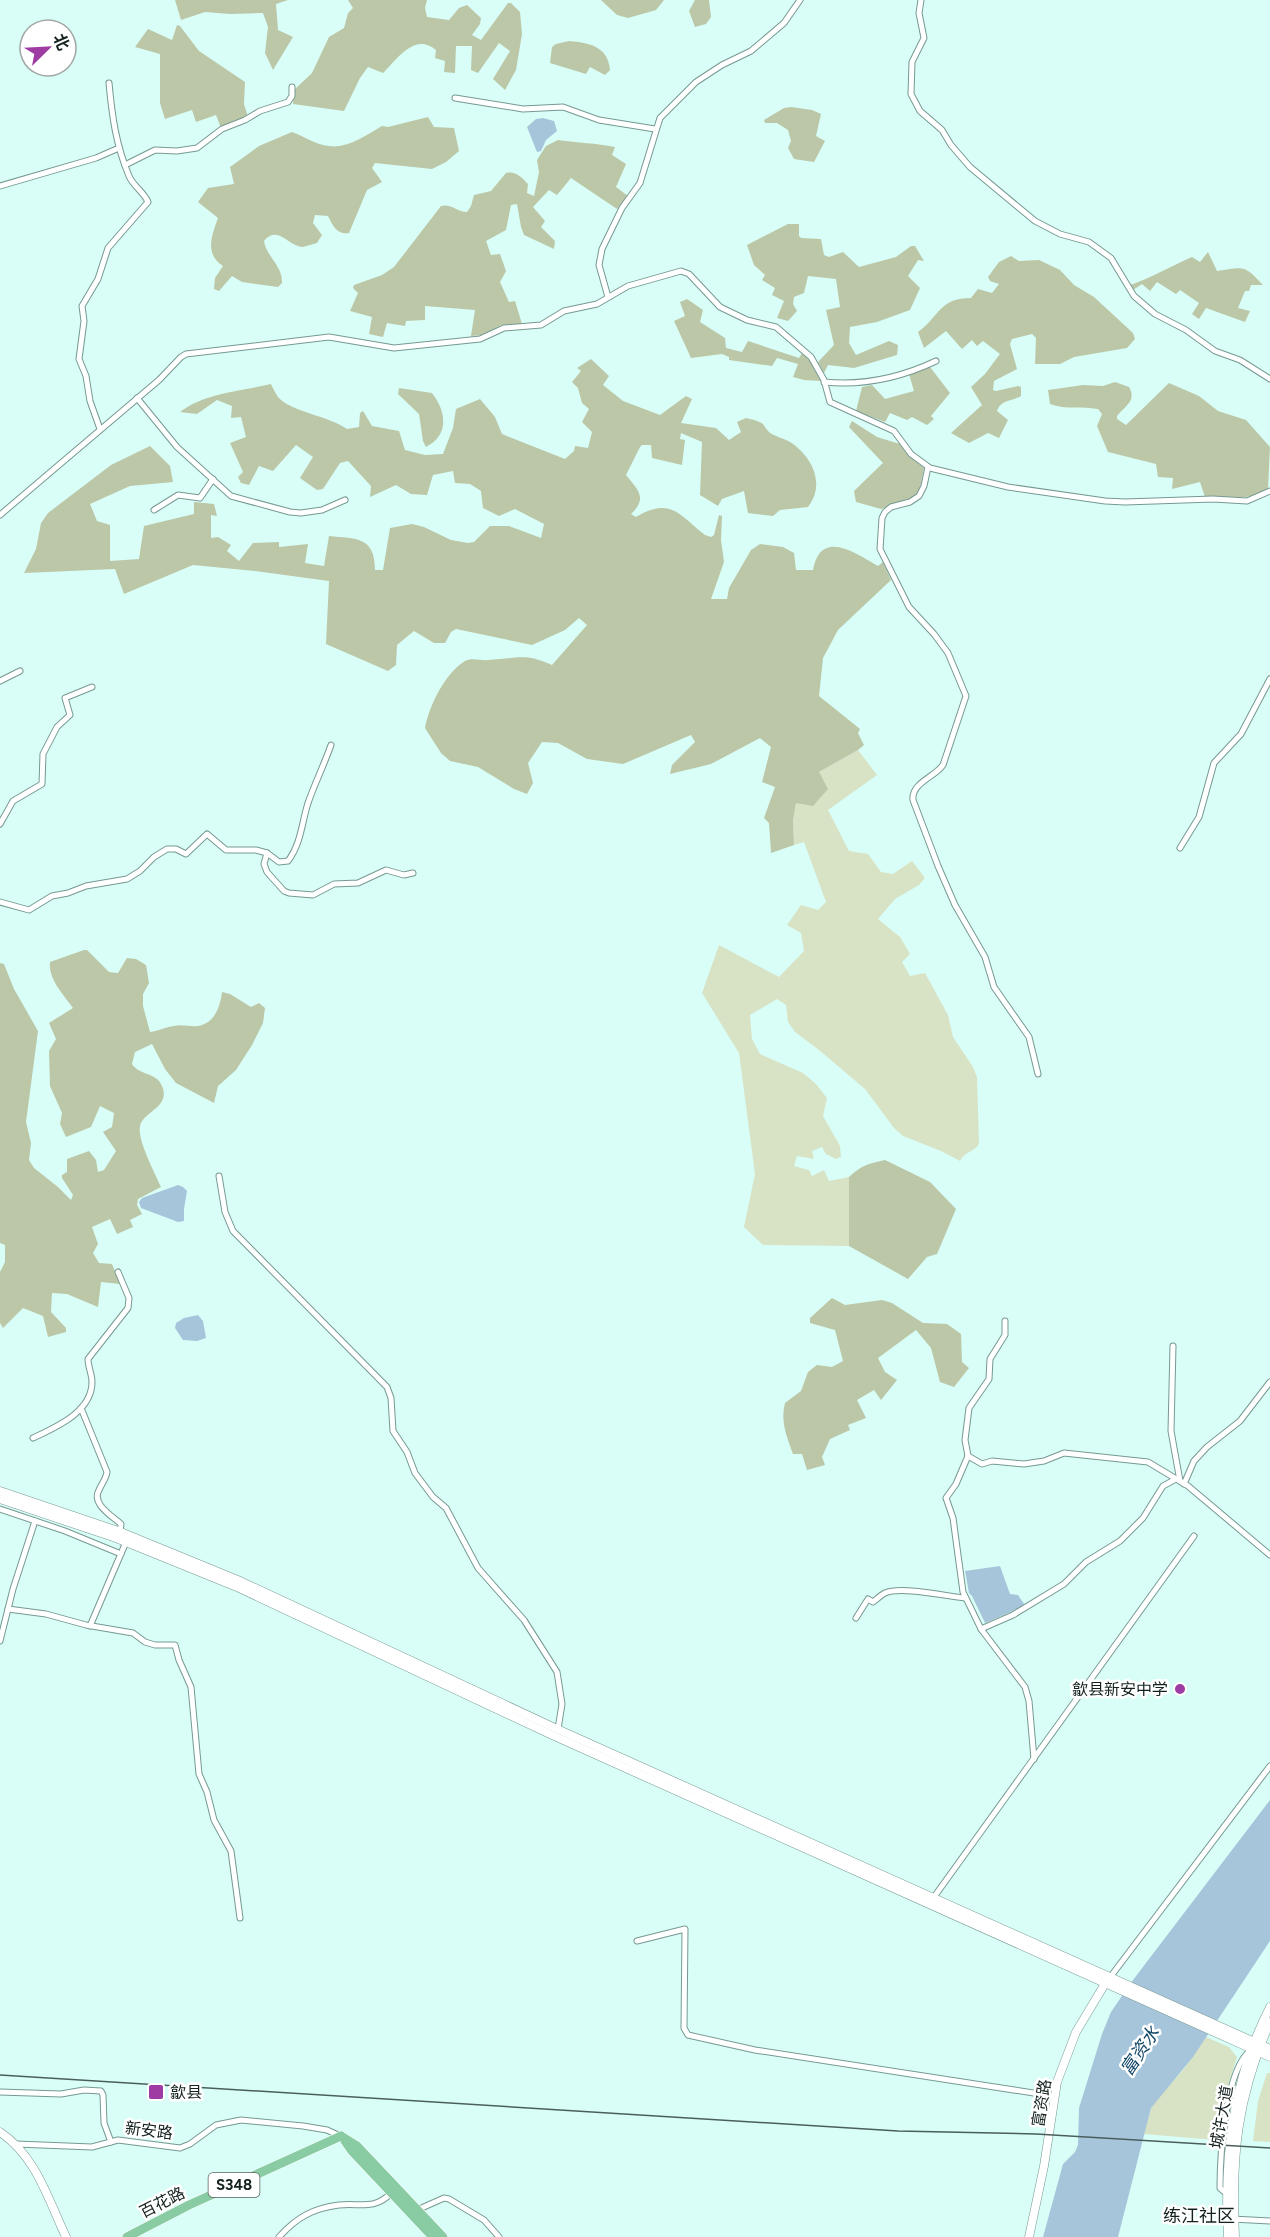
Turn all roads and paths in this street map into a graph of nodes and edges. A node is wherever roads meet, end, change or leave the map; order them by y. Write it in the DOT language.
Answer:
graph roads {
  1 [pos="800,0"];
  2 [pos="921,0"];
  3 [pos="109,83"];
  4 [pos="292,87"];
  5 [pos="455,98"];
  6 [pos="655,129"];
  7 [pos="119,148"];
  8 [pos="125,165"];
  9 [pos="0,186"];
  10 [pos="608,297"];
  11 [pos="936,361"];
  12 [pos="1270,379"];
  13 [pos="824,382"];
  14 [pos="137,398"];
  15 [pos="100,429"];
  16 [pos="928,467"];
  17 [pos="213,479"];
  18 [pos="1270,491"];
  19 [pos="345,500"];
  20 [pos="154,510"];
  21 [pos="0,515"];
  22 [pos="20,671"];
  23 [pos="1270,679"];
  24 [pos="0,681"];
  25 [pos="92,687"];
  26 [pos="331,745"];
  27 [pos="0,824"];
  28 [pos="1180,848"];
  29 [pos="267,853"];
  30 [pos="413,873"];
  31 [pos="0,902"];
  32 [pos="1038,1074"];
  33 [pos="219,1176"];
  34 [pos="118,1272"];
  35 [pos="1005,1321"];
  36 [pos="1173,1346"];
  37 [pos="1270,1382"];
  38 [pos="81,1408"];
  39 [pos="33,1438"];
  40 [pos="968,1456"];
  41 [pos="1180,1481"];
  42 [pos="0,1491"];
  43 [pos="0,1499"];
  44 [pos="0,1509"];
  45 [pos="35,1521"];
  46 [pos="120,1532"];
  47 [pos="1194,1536"];
  48 [pos="126,1542"];
  49 [pos="121,1554"];
  50 [pos="1270,1555"];
  51 [pos="965,1598"];
  52 [pos="8,1609"];
  53 [pos="856,1618"];
  54 [pos="90,1626"];
  55 [pos="981,1629"];
  56 [pos="0,1641"];
  57 [pos="558,1730"];
  58 [pos="1034,1759"];
  59 [pos="1270,1766"];
  60 [pos="934,1897"];
  61 [pos="240,1918"];
  62 [pos="638,1941"];
  63 [pos="1108,1979"];
  64 [pos="1270,2007"];
  65 [pos="1270,2022"];
  66 [pos="1256,2047"];
  67 [pos="1270,2049"];
  68 [pos="1270,2057"];
  69 [pos="0,2092"];
  70 [pos="1053,2096"];
  71 [pos="0,2132"];
  72 [pos="341,2136"];
  73 [pos="111,2142"];
  74 [pos="16,2144"];
  75 [pos="392,2193"];
  76 [pos="417,2210"];
  77 [pos="1231,2219"];
  78 [pos="1270,2221"];
  79 [pos="66,2237"];
  80 [pos="128,2237"];
  81 [pos="279,2237"];
  82 [pos="434,2237"];
  83 [pos="443,2237"];
  84 [pos="499,2237"];
  85 [pos="1029,2237"];
  86 [pos="1228,2237"];
  87 [pos="1234,2237"];
  1 -- 6 [label="street"];
  2 -- 12 [label="street"];
  3 -- 7 [label="street"];
  4 -- 8 [label="street"];
  5 -- 6 [label="street"];
  6 -- 10 [label="street"];
  7 -- 8 [label="street"];
  7 -- 9 [label="street"];
  8 -- 15 [label="street"];
  10 -- 13 [label="street"];
  10 -- 14 [label="street"];
  11 -- 13 [label="street"];
  13 -- 16 [label="street"];
  14 -- 15 [label="street"];
  14 -- 17 [label="street"];
  15 -- 21 [label="street"];
  16 -- 18 [label="street"];
  16 -- 32 [label="street"];
  17 -- 19 [label="street"];
  17 -- 20 [label="street"];
  22 -- 24 [label="street"];
  23 -- 28 [label="street"];
  25 -- 27 [label="street"];
  26 -- 29 [label="street"];
  29 -- 30 [label="street"];
  29 -- 31 [label="street"];
  33 -- 57 [label="street"];
  34 -- 38 [label="street"];
  35 -- 40 [label="street"];
  36 -- 41 [label="street"];
  37 -- 41 [label="street"];
  38 -- 39 [label="street"];
  38 -- 46 [label="street"];
  40 -- 41 [label="street"];
  40 -- 51 [label="street"];
  41 -- 50 [label="street"];
  41 -- 55 [label="street"];
  42 -- 46 [label="main road"];
  43 -- 48 [label="main road"];
  44 -- 45 [label="street"];
  45 -- 49 [label="street"];
  45 -- 52 [label="street"];
  46 -- 57 [label="main road"];
  47 -- 58 [label="street"];
  48 -- 49 [label="street"];
  48 -- 63 [label="main road"];
  49 -- 54 [label="street"];
  51 -- 53 [label="street"];
  51 -- 55 [label="street"];
  52 -- 54 [label="street"];
  52 -- 56 [label="street"];
  54 -- 61 [label="street"];
  55 -- 58 [label="street"];
  57 -- 60 [label="main road"];
  58 -- 60 [label="street"];
  59 -- 63 [label="street"];
  60 -- 63 [label="main road"];
  62 -- 70 [label="street"];
  63 -- 66 [label="main road"];
  63 -- 70 [label="main road, 富资路"];
  64 -- 66 [label="main road, 城许大道"];
  65 -- 66 [label="main road, 城许大道"];
  66 -- 67 [label="main road"];
  66 -- 68 [label="main road"];
  66 -- 77 [label="main road, 城许大道"];
  66 -- 77 [label="main road, 城许大道"];
  69 -- 73 [label="street"];
  70 -- 85 [label="main road, 富资路"];
  71 -- 74 [label="main road"];
  72 -- 73 [label="street, 新安路"];
  72 -- 75 [label="main road"];
  72 -- 76 [label="main road, 新安路"];
  72 -- 80 [label="main road, 百花路 / S348"];
  73 -- 74 [label="street, 新安路"];
  74 -- 79 [label="main road"];
  75 -- 81 [label="street"];
  75 -- 82 [label="main road"];
  76 -- 83 [label="main road, 新安路"];
  76 -- 84 [label="street"];
  77 -- 78 [label="street"];
  77 -- 86 [label="main road, 城许大道"];
  77 -- 87 [label="main road, 城许大道"];
}
